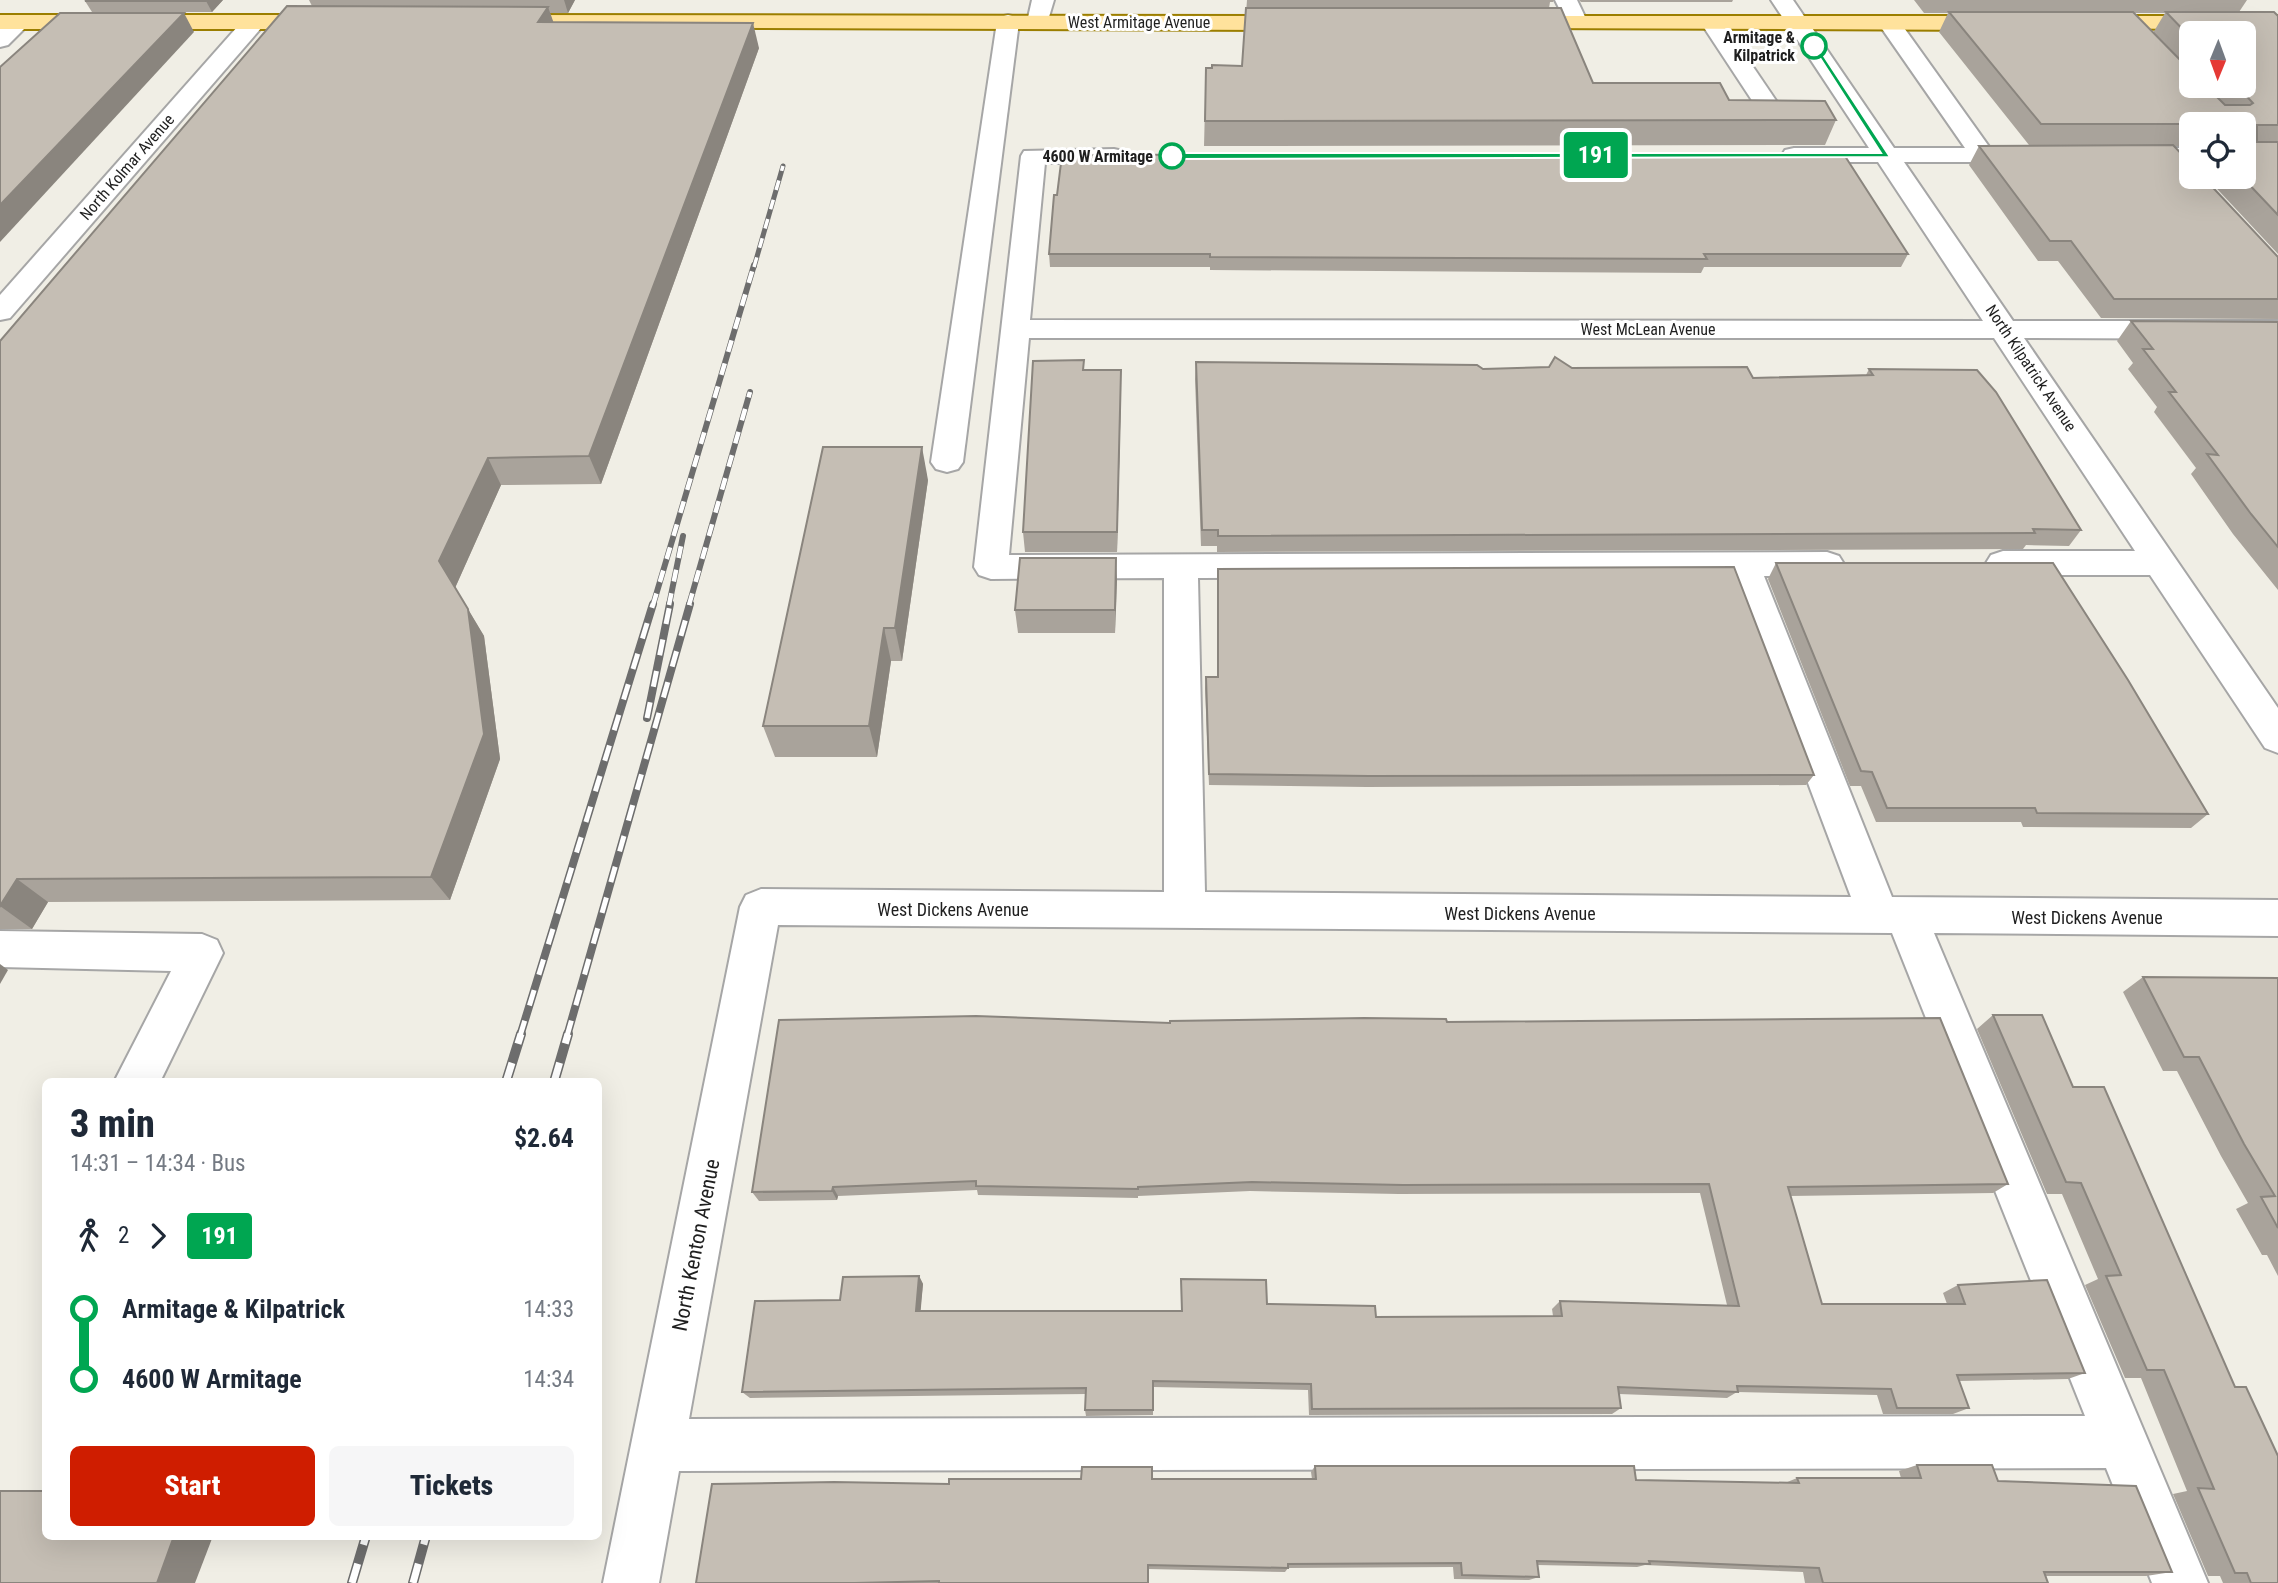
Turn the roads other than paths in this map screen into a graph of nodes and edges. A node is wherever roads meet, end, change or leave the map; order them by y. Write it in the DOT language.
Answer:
graph roads {
  1 [pos="1043,0"];
  2 [pos="1566,0"];
  3 [pos="1782,0"];
  4 [pos="10,22"];
  5 [pos="254,22"];
  6 [pos="345,22"];
  7 [pos="482,22"];
  8 [pos="1008,22"];
  9 [pos="1038,22"];
  10 [pos="1317,23"];
  11 [pos="1494,23"];
  12 [pos="1577,23"];
  13 [pos="1712,23"];
  14 [pos="1798,23"];
  15 [pos="1889,23"];
  16 [pos="2022,23"];
  17 [pos="2075,23"];
  18 [pos="2128,23"];
  19 [pos="2278,23"];
  20 [pos="0,40"];
  21 [pos="2151,46"];
  22 [pos="1767,105"];
  23 [pos="1772,155"];
  24 [pos="1887,155"];
  25 [pos="1983,155"];
  26 [pos="2050,155"];
  27 [pos="2103,155"];
  28 [pos="1131,156"];
  29 [pos="2179,162"];
  30 [pos="0,313"];
  31 [pos="1017,329"];
  32 [pos="2005,330"];
  33 [pos="2278,330"];
  34 [pos="947,462"];
  35 [pos="2162,563"];
  36 [pos="1742,564"];
  37 [pos="1864,564"];
  38 [pos="1973,564"];
  39 [pos="1181,566"];
  40 [pos="2278,738"];
  41 [pos="761,907"];
  42 [pos="1185,910"];
  43 [pos="1892,915"];
  44 [pos="2278,918"];
  45 [pos="0,949"];
  46 [pos="138,1078"];
  47 [pos="2122,1442"];
  48 [pos="658,1445"];
  49 [pos="631,1583"];
  50 [pos="2180,1583"];
  1 -- 9 [label="street"];
  2 -- 12 [label="street"];
  3 -- 14 [label="street, North Kilpatrick Avenue"];
  4 -- 5 [label="main road"];
  4 -- 20 [label="street"];
  5 -- 6 [label="main road"];
  5 -- 30 [label="street, North Kolmar Avenue"];
  7 -- 8 [label="main road, West Armitage Avenue"];
  8 -- 9 [label="main road, West Armitage Avenue"];
  8 -- 34 [label="street"];
  9 -- 10 [label="main road, West Armitage Avenue"];
  11 -- 12 [label="main road"];
  12 -- 13 [label="main road"];
  13 -- 14 [label="main road"];
  13 -- 22 [label="street"];
  14 -- 15 [label="main road"];
  14 -- 24 [label="street, North Kilpatrick Avenue"];
  15 -- 16 [label="main road"];
  15 -- 25 [label="street"];
  17 -- 18 [label="main road"];
  18 -- 19 [label="main road"];
  18 -- 21 [label="street"];
  23 -- 24 [label="street"];
  24 -- 25 [label="street"];
  24 -- 32 [label="street, North Kilpatrick Avenue"];
  25 -- 26 [label="street"];
  27 -- 29 [label="street"];
  28 -- 31 [label="street"];
  31 -- 32 [label="street, West McLean Avenue"];
  31 -- 39 [label="street"];
  32 -- 33 [label="street, West McLean Avenue"];
  32 -- 35 [label="street, North Kilpatrick Avenue"];
  35 -- 38 [label="street"];
  35 -- 40 [label="street, North Kilpatrick Avenue"];
  36 -- 37 [label="street"];
  36 -- 39 [label="street"];
  36 -- 43 [label="street"];
  39 -- 42 [label="street"];
  41 -- 42 [label="street, West Dickens Avenue"];
  41 -- 48 [label="street, North Kenton Avenue"];
  42 -- 43 [label="street, West Dickens Avenue"];
  43 -- 44 [label="street, West Dickens Avenue"];
  43 -- 47 [label="street"];
  45 -- 46 [label="street"];
  47 -- 48 [label="street"];
  47 -- 50 [label="street"];
  48 -- 49 [label="street, North Kenton Avenue"];
}
